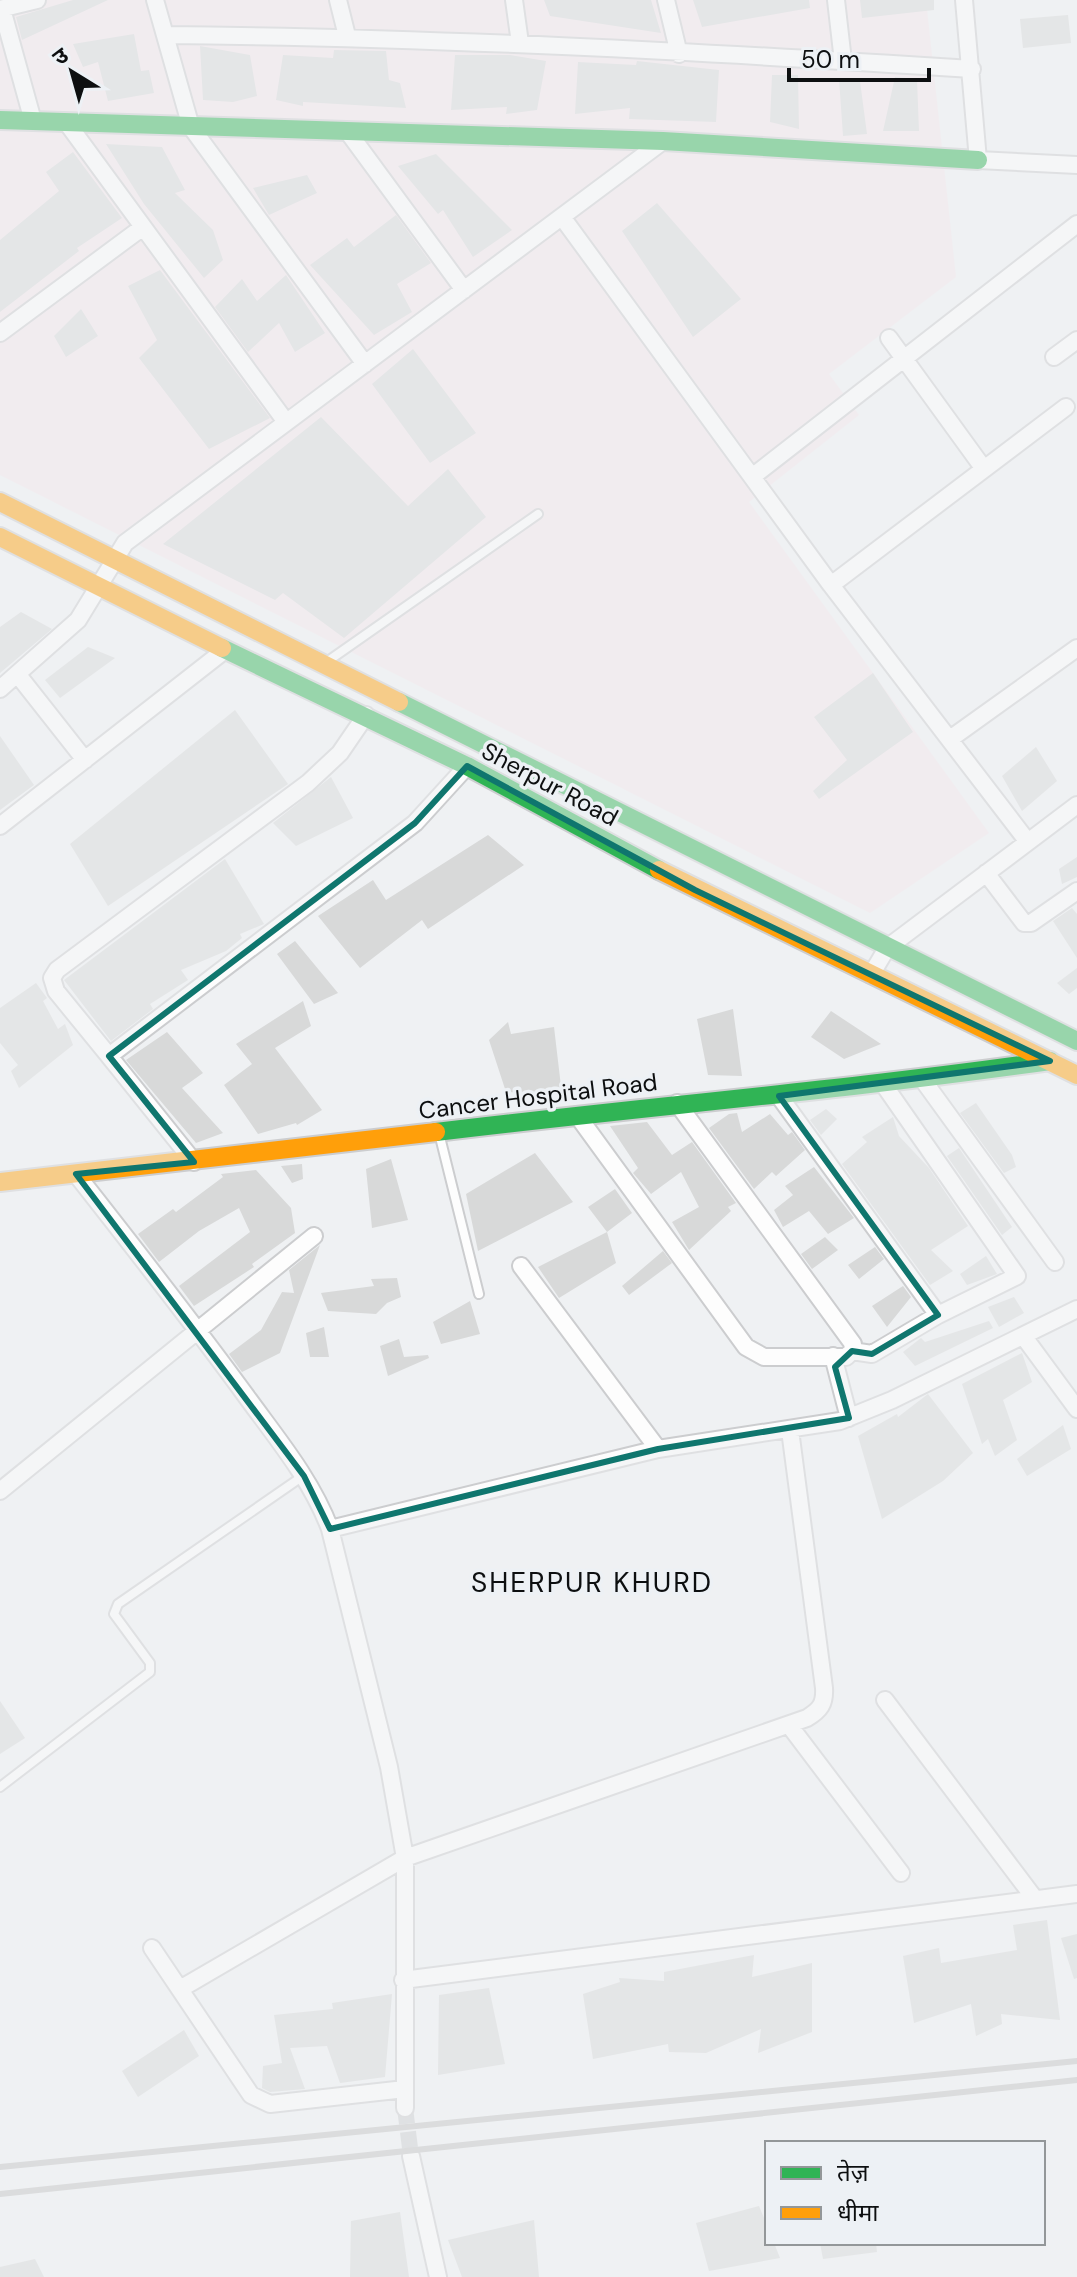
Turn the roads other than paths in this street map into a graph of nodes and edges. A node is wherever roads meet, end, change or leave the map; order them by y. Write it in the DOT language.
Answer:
graph roads {
  1 [pos="37,0"];
  2 [pos="155,0"];
  3 [pos="338,0"];
  4 [pos="514,0"];
  5 [pos="666,0"];
  6 [pos="836,0"];
  7 [pos="964,0"];
  8 [pos="1,9"];
  9 [pos="165,35"];
  10 [pos="347,36"];
  11 [pos="520,43"];
  12 [pos="679,54"];
  13 [pos="843,61"];
  14 [pos="972,69"];
  15 [pos="0,120"];
  16 [pos="33,121"];
  17 [pos="67,123"];
  18 [pos="191,127"];
  19 [pos="348,132"];
  20 [pos="663,141"];
  21 [pos="978,160"];
  22 [pos="1077,165"];
  23 [pos="562,217"];
  24 [pos="1077,224"];
  25 [pos="143,227"];
  26 [pos="464,290"];
  27 [pos="0,333"];
  28 [pos="889,338"];
  29 [pos="1077,340"];
  30 [pos="1054,357"];
  31 [pos="904,359"];
  32 [pos="365,364"];
  33 [pos="1066,407"];
  34 [pos="286,422"];
  35 [pos="984,469"];
  36 [pos="752,477"];
  37 [pos="0,502"];
  38 [pos="538,514"];
  39 [pos="0,537"];
  40 [pos="116,560"];
  41 [pos="831,585"];
  42 [pos="101,587"];
  43 [pos="1077,648"];
  44 [pos="225,650"];
  45 [pos="324,663"];
  46 [pos="18,675"];
  47 [pos="0,689"];
  48 [pos="366,715"];
  49 [pos="950,739"];
  50 [pos="85,760"];
  51 [pos="467,766"];
  52 [pos="1077,805"];
  53 [pos="0,826"];
  54 [pos="1028,842"];
  55 [pos="986,873"];
  56 [pos="1077,891"];
  57 [pos="887,948"];
  58 [pos="871,975"];
  59 [pos="1077,1042"];
  60 [pos="109,1056"];
  61 [pos="1050,1061"];
  62 [pos="1077,1075"];
  63 [pos="923,1080"];
  64 [pos="884,1085"];
  65 [pos="779,1096"];
  66 [pos="677,1103"];
  67 [pos="577,1115"];
  68 [pos="438,1132"];
  69 [pos="194,1162"];
  70 [pos="76,1174"];
  71 [pos="0,1182"];
  72 [pos="314,1236"];
  73 [pos="1055,1262"];
  74 [pos="521,1266"];
  75 [pos="479,1294"];
  76 [pos="1077,1309"];
  77 [pos="938,1315"];
  78 [pos="199,1332"];
  79 [pos="1024,1337"];
  80 [pos="852,1351"];
  81 [pos="833,1356"];
  82 [pos="1077,1409"];
  83 [pos="849,1418"];
  84 [pos="790,1430"];
  85 [pos="658,1449"];
  86 [pos="304,1476"];
  87 [pos="0,1491"];
  88 [pos="330,1529"];
  89 [pos="885,1700"];
  90 [pos="789,1725"];
  91 [pos="0,1787"];
  92 [pos="405,1858"];
  93 [pos="901,1873"];
  94 [pos="1077,1894"];
  95 [pos="1035,1899"];
  96 [pos="152,1948"];
  97 [pos="403,1980"];
  98 [pos="180,1989"];
  99 [pos="405,2089"];
  100 [pos="405,2108"];
  101 [pos="411,2156"];
  102 [pos="438,2277"];
  1 -- 8 [label="street"];
  2 -- 9 [label="street"];
  3 -- 10 [label="street"];
  4 -- 11 [label="street"];
  5 -- 12 [label="street"];
  6 -- 13 [label="street"];
  7 -- 14 [label="street"];
  8 -- 16 [label="street"];
  9 -- 10 [label="street"];
  9 -- 18 [label="street"];
  10 -- 11 [label="street"];
  11 -- 12 [label="street"];
  12 -- 13 [label="street"];
  13 -- 14 [label="street"];
  14 -- 21 [label="street"];
  15 -- 16 [label="street"];
  16 -- 17 [label="street"];
  17 -- 18 [label="street"];
  17 -- 25 [label="street"];
  18 -- 19 [label="street"];
  18 -- 32 [label="street"];
  19 -- 20 [label="street"];
  19 -- 26 [label="street"];
  20 -- 21 [label="street"];
  20 -- 23 [label="street"];
  21 -- 22 [label="street"];
  23 -- 26 [label="street"];
  23 -- 36 [label="street"];
  24 -- 31 [label="street"];
  25 -- 27 [label="street"];
  25 -- 34 [label="street"];
  26 -- 32 [label="street"];
  28 -- 31 [label="street"];
  29 -- 30 [label="street"];
  31 -- 35 [label="street"];
  31 -- 36 [label="street"];
  32 -- 34 [label="street"];
  33 -- 35 [label="street"];
  34 -- 40 [label="street"];
  35 -- 41 [label="street"];
  36 -- 41 [label="street"];
  37 -- 40 [label="street, Sherpur Road"];
  38 -- 45 [label="lane"];
  39 -- 42 [label="street, Sherpur Road"];
  40 -- 42 [label="street"];
  40 -- 45 [label="street, Sherpur Road"];
  41 -- 49 [label="street"];
  42 -- 44 [label="street, Sherpur Road"];
  42 -- 46 [label="street"];
  43 -- 49 [label="street"];
  44 -- 48 [label="street, Sherpur Road"];
  44 -- 50 [label="street"];
  45 -- 57 [label="street, Sherpur Road"];
  46 -- 47 [label="street"];
  46 -- 50 [label="street"];
  48 -- 51 [label="street, Sherpur Road"];
  48 -- 60 [label="street"];
  49 -- 54 [label="street"];
  50 -- 53 [label="street"];
  51 -- 58 [label="street, Sherpur Road"];
  51 -- 60 [label="street"];
  52 -- 54 [label="street"];
  54 -- 55 [label="street"];
  55 -- 56 [label="street"];
  55 -- 57 [label="street"];
  57 -- 58 [label="street"];
  57 -- 59 [label="street, Sherpur Road"];
  58 -- 61 [label="street, Sherpur Road"];
  59 -- 61 [label="street, Cancer Hospital Road"];
  60 -- 69 [label="street"];
  61 -- 62 [label="street, Sherpur Road"];
  61 -- 63 [label="street, Cancer Hospital Road"];
  63 -- 64 [label="street, Cancer Hospital Road"];
  63 -- 73 [label="street"];
  64 -- 65 [label="street, Cancer Hospital Road"];
  64 -- 77 [label="street"];
  65 -- 66 [label="street, Cancer Hospital Road"];
  65 -- 77 [label="street"];
  66 -- 67 [label="street, Cancer Hospital Road"];
  66 -- 80 [label="street"];
  67 -- 68 [label="street, Cancer Hospital Road"];
  67 -- 81 [label="street"];
  68 -- 69 [label="street, Cancer Hospital Road"];
  68 -- 75 [label="lane"];
  69 -- 70 [label="street, Cancer Hospital Road"];
  70 -- 71 [label="street, Cancer Hospital Road"];
  70 -- 78 [label="street"];
  72 -- 78 [label="street"];
  74 -- 85 [label="street"];
  76 -- 79 [label="street"];
  77 -- 80 [label="street"];
  78 -- 86 [label="street"];
  78 -- 87 [label="street"];
  79 -- 82 [label="street"];
  79 -- 83 [label="street"];
  80 -- 81 [label="street"];
  81 -- 83 [label="street"];
  83 -- 84 [label="street"];
  84 -- 85 [label="street"];
  84 -- 90 [label="street"];
  85 -- 88 [label="street"];
  86 -- 88 [label="street"];
  86 -- 91 [label="lane"];
  88 -- 92 [label="street"];
  89 -- 95 [label="street"];
  90 -- 92 [label="street"];
  90 -- 93 [label="street"];
  92 -- 97 [label="street"];
  92 -- 98 [label="street"];
  94 -- 95 [label="street"];
  95 -- 97 [label="street"];
  96 -- 98 [label="street"];
  97 -- 99 [label="street"];
  98 -- 99 [label="street"];
  99 -- 100 [label="street"];
  101 -- 102 [label="street"];
}
